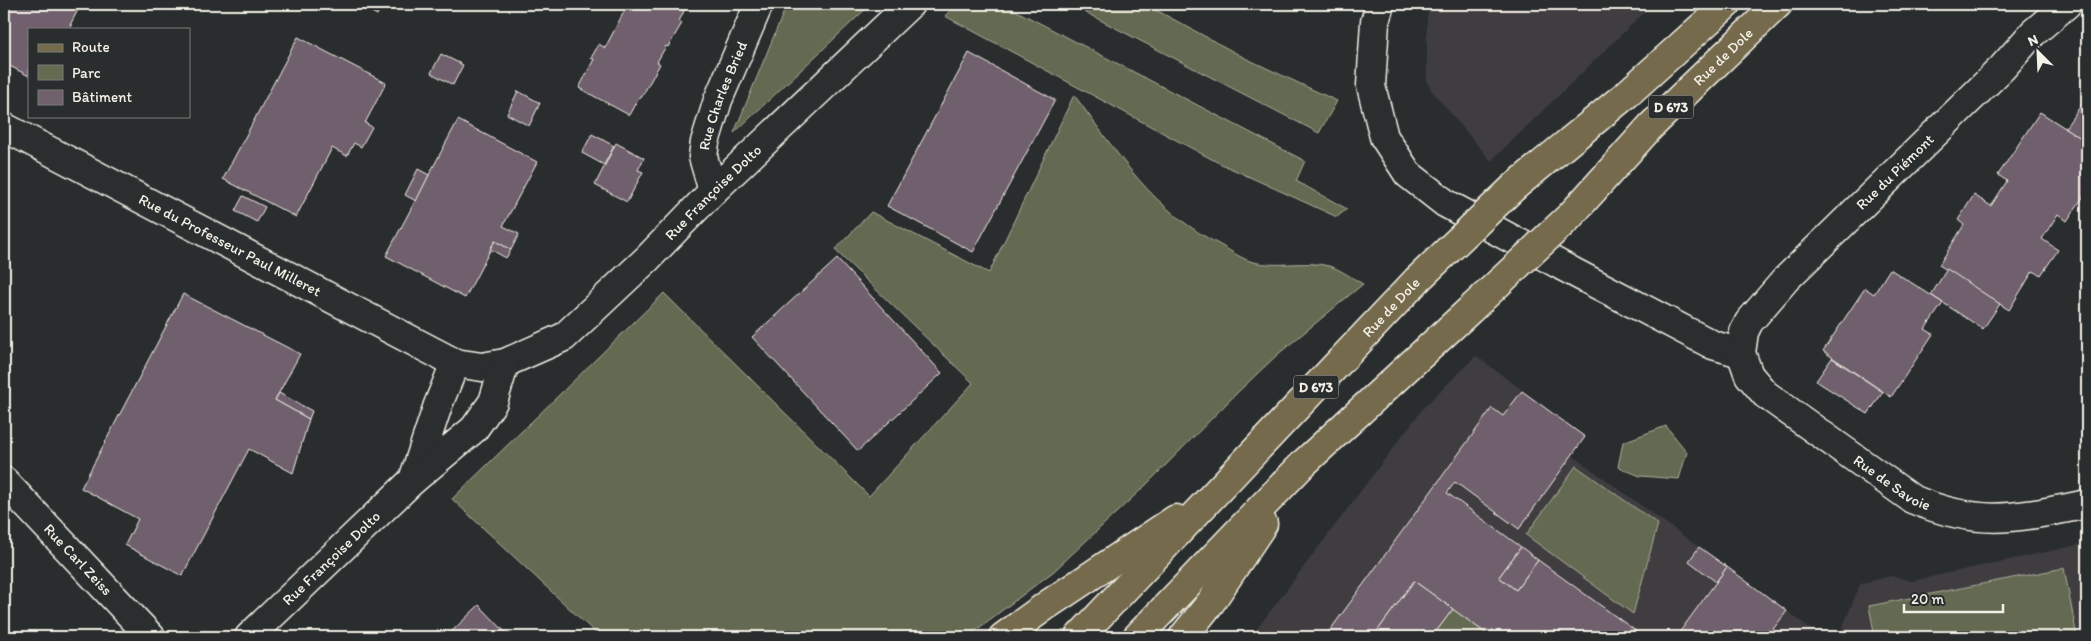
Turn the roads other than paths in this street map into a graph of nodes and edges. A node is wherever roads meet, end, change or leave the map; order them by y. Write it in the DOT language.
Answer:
graph roads {
  1 [pos="759,4"];
  2 [pos="910,4"];
  3 [pos="1380,4"];
  4 [pos="1727,4"];
  5 [pos="1778,4"];
  6 [pos="2067,4"];
  7 [pos="2073,4"];
  8 [pos="2087,14"];
  9 [pos="4,127"];
  10 [pos="713,191"];
  11 [pos="1741,352"];
  12 [pos="455,363"];
  13 [pos="505,363"];
  14 [pos="1304,463"];
  15 [pos="413,480"];
  16 [pos="4,481"];
  17 [pos="1215,493"];
  18 [pos="2087,504"];
  19 [pos="151,637"];
  20 [pos="249,637"];
  21 [pos="1003,637"];
  22 [pos="1080,637"];
  23 [pos="1137,637"];
  24 [pos="1183,637"];
  1 -- 10 [label="street, Rue Charles Bried"];
  2 -- 10 [label="street, Rue Françoise Dolto"];
  3 -- 11 [label="street"];
  4 -- 17 [label="main road, Rue de Dole / D 673, bridge"];
  5 -- 14 [label="main road, Rue de Dole / D 673, bridge"];
  6 -- 11 [label="street, Rue du Piémont"];
  7 -- 8 [label="street"];
  9 -- 12 [label="street, Rue du Professeur Paul Milleret"];
  10 -- 13 [label="street, Rue Françoise Dolto"];
  11 -- 18 [label="street, Rue de Savoie"];
  12 -- 13 [label="street, Rue Françoise Dolto"];
  12 -- 15 [label="street, Rue Françoise Dolto"];
  13 -- 15 [label="street, Rue Françoise Dolto"];
  14 -- 23 [label="main road, Rue de Dole / D 673"];
  14 -- 24 [label="main road"];
  15 -- 20 [label="street, Rue Françoise Dolto"];
  16 -- 19 [label="street, Rue Carl Zeiss"];
  17 -- 21 [label="main road"];
  17 -- 22 [label="main road, Rue de Dole / D 673"];
}
